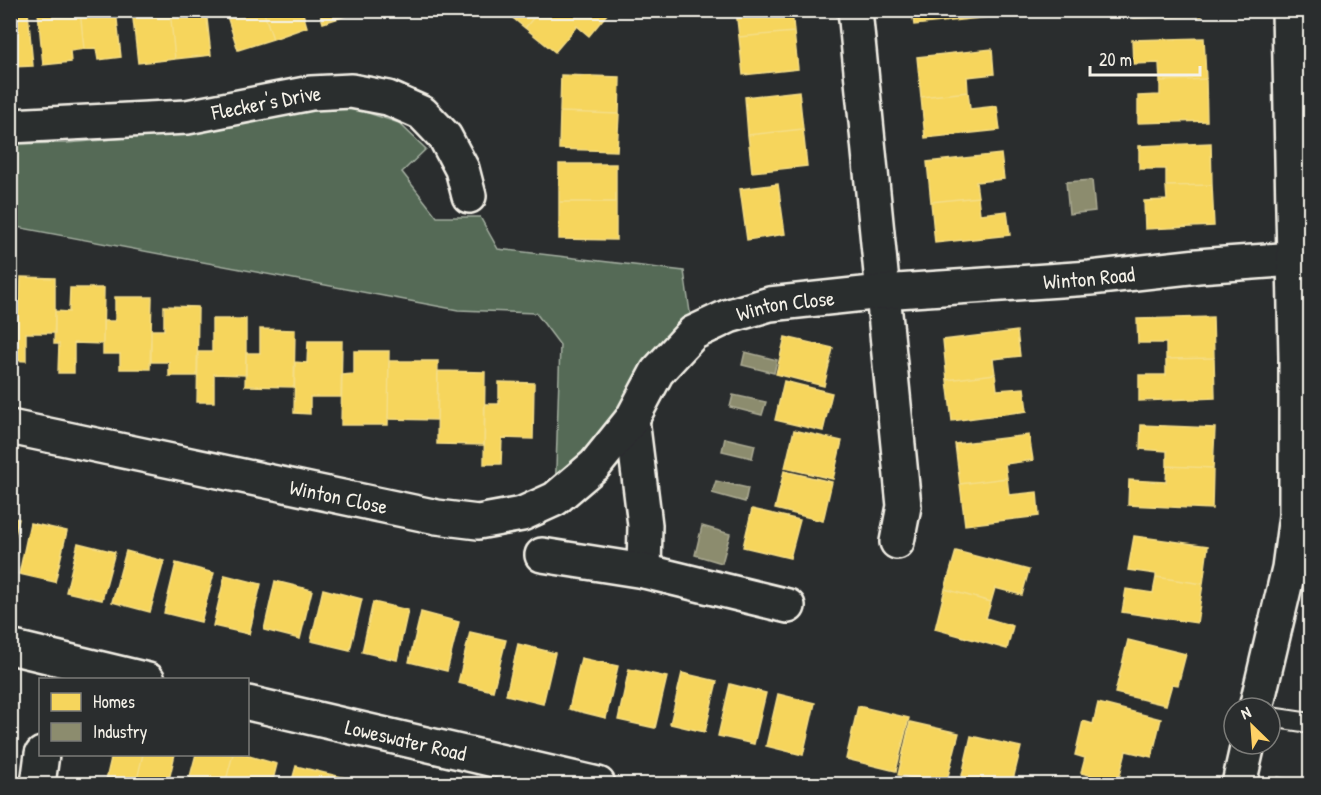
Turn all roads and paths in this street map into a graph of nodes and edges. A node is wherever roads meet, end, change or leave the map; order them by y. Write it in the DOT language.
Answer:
graph roads {
  1 [pos="855,10"];
  2 [pos="1289,10"];
  3 [pos="10,126"];
  4 [pos="469,196"];
  5 [pos="1294,259"];
  6 [pos="882,292"];
  7 [pos="632,419"];
  8 [pos="10,427"];
  9 [pos="1303,439"];
  10 [pos="897,542"];
  11 [pos="542,555"];
  12 [pos="644,571"];
  13 [pos="788,606"];
  14 [pos="10,647"];
  15 [pos="55,669"];
  16 [pos="131,678"];
  17 [pos="1259,696"];
  18 [pos="249,703"];
  19 [pos="1282,719"];
  20 [pos="1311,723"];
  21 [pos="42,756"];
  22 [pos="1245,756"];
  23 [pos="38,784"];
  24 [pos="598,784"];
  25 [pos="1239,784"];
  1 -- 6 [label="street"];
  2 -- 5 [label="street"];
  3 -- 4 [label="street, Flecker's Drive"];
  5 -- 6 [label="street, Winton Road"];
  5 -- 9 [label="street"];
  6 -- 7 [label="street, Winton Close"];
  6 -- 10 [label="street"];
  7 -- 8 [label="street, Winton Close"];
  7 -- 12 [label="street"];
  9 -- 17 [label="street"];
  11 -- 12 [label="street"];
  12 -- 13 [label="street"];
  14 -- 15 [label="street"];
  15 -- 16 [label="street"];
  18 -- 24 [label="street, Loweswater Road"];
  19 -- 20 [label="lane"];
  21 -- 23 [label="street"];
  22 -- 25 [label="street"];
}
